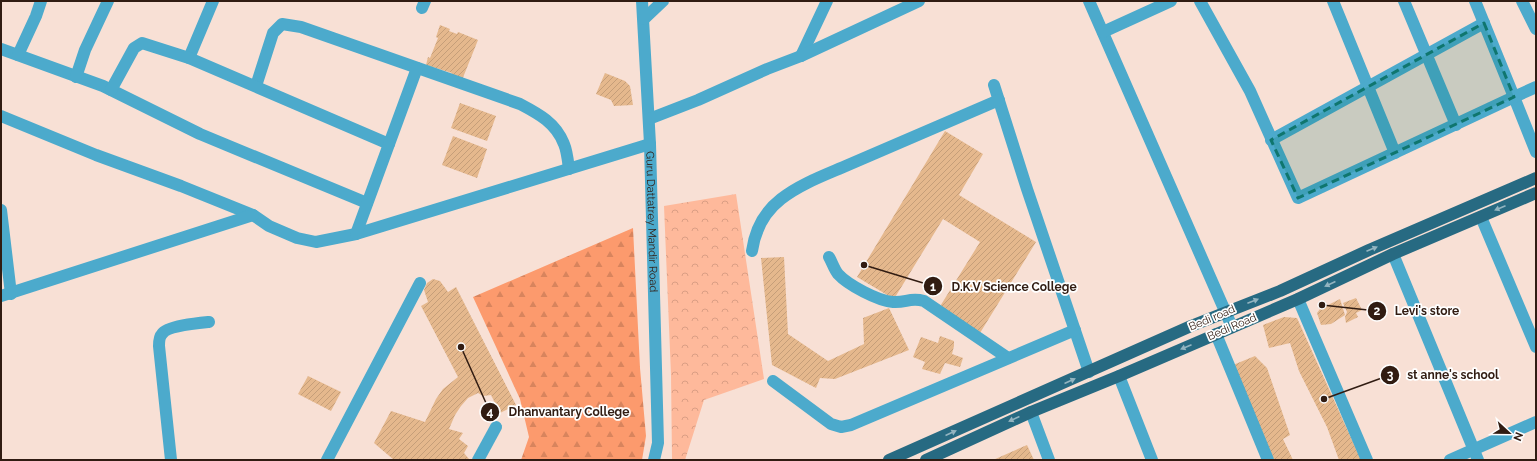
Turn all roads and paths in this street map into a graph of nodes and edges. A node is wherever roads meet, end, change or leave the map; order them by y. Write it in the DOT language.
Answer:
graph roads {
  1 [pos="42,1"];
  2 [pos="108,1"];
  3 [pos="213,1"];
  4 [pos="642,1"];
  5 [pos="663,1"];
  6 [pos="827,1"];
  7 [pos="919,1"];
  8 [pos="1090,1"];
  9 [pos="1171,1"];
  10 [pos="1200,1"];
  11 [pos="1333,1"];
  12 [pos="1404,1"];
  13 [pos="1475,1"];
  14 [pos="1522,1"];
  15 [pos="644,19"];
  16 [pos="1484,23"];
  17 [pos="1536,29"];
  18 [pos="1103,32"];
  19 [pos="1,49"];
  20 [pos="18,56"];
  21 [pos="801,56"];
  22 [pos="1427,56"];
  23 [pos="189,58"];
  24 [pos="417,68"];
  25 [pos="76,77"];
  26 [pos="994,85"];
  27 [pos="256,86"];
  28 [pos="1369,87"];
  29 [pos="1536,87"];
  30 [pos="111,90"];
  31 [pos="1514,97"];
  32 [pos="999,100"];
  33 [pos="1,116"];
  34 [pos="649,119"];
  35 [pos="1456,125"];
  36 [pos="1271,140"];
  37 [pos="389,144"];
  38 [pos="650,144"];
  39 [pos="1536,152"];
  40 [pos="1395,153"];
  41 [pos="569,169"];
  42 [pos="1536,178"];
  43 [pos="1536,193"];
  44 [pos="367,203"];
  45 [pos="1,210"];
  46 [pos="253,215"];
  47 [pos="1480,217"];
  48 [pos="356,234"];
  49 [pos="752,251"];
  50 [pos="1393,254"];
  51 [pos="829,257"];
  52 [pos="420,283"];
  53 [pos="6,295"];
  54 [pos="1298,299"];
  55 [pos="1226,312"];
  56 [pos="209,322"];
  57 [pos="1232,327"];
  58 [pos="1075,330"];
  59 [pos="1216,334"];
  60 [pos="1536,347"];
  61 [pos="1008,358"];
  62 [pos="1089,372"];
  63 [pos="1119,376"];
  64 [pos="773,381"];
  65 [pos="1031,412"];
  66 [pos="1536,422"];
  67 [pos="496,427"];
  68 [pos="658,443"];
  69 [pos="926,443"];
  70 [pos="1476,455"];
  71 [pos="932,459"];
  72 [pos="171,460"];
  73 [pos="327,460"];
  74 [pos="478,460"];
  75 [pos="654,460"];
  76 [pos="663,460"];
  77 [pos="890,460"];
  78 [pos="1049,460"];
  79 [pos="1152,460"];
  80 [pos="1268,460"];
  81 [pos="1367,460"];
  82 [pos="1450,460"];
  1 -- 20 [label="street"];
  2 -- 25 [label="street"];
  3 -- 23 [label="street"];
  4 -- 15 [label="street, Guru Dattatrey Mandir Road"];
  5 -- 15 [label="street"];
  6 -- 21 [label="street"];
  7 -- 21 [label="street"];
  8 -- 18 [label="street"];
  9 -- 18 [label="street"];
  10 -- 36 [label="street"];
  11 -- 28 [label="street"];
  12 -- 22 [label="street"];
  13 -- 16 [label="street"];
  14 -- 17 [label="street"];
  15 -- 34 [label="street, Guru Dattatrey Mandir Road"];
  16 -- 22 [label="street"];
  16 -- 31 [label="street"];
  18 -- 55 [label="street"];
  19 -- 20 [label="street"];
  20 -- 25 [label="street"];
  21 -- 34 [label="street"];
  22 -- 28 [label="street"];
  22 -- 35 [label="street"];
  23 -- 27 [label="street"];
  23 -- 30 [label="street"];
  24 -- 27 [label="street"];
  24 -- 37 [label="street"];
  24 -- 41 [label="street"];
  25 -- 30 [label="street"];
  26 -- 32 [label="street"];
  27 -- 37 [label="street"];
  28 -- 36 [label="street"];
  28 -- 40 [label="street"];
  29 -- 31 [label="street"];
  30 -- 44 [label="street"];
  31 -- 35 [label="street"];
  31 -- 39 [label="street"];
  32 -- 49 [label="street"];
  32 -- 58 [label="street"];
  33 -- 46 [label="street"];
  34 -- 38 [label="street, Guru Dattatrey Mandir Road"];
  35 -- 40 [label="street"];
  36 -- 40 [label="street"];
  37 -- 44 [label="street"];
  38 -- 41 [label="street"];
  38 -- 68 [label="street, Guru Dattatrey Mandir Road"];
  41 -- 48 [label="street"];
  55 -- 42 [label="main road, Bedi road, one-way"];
  43 -- 47 [label="main road, Bedi Road, one-way"];
  44 -- 48 [label="street"];
  45 -- 53 [label="street"];
  46 -- 48 [label="street"];
  46 -- 53 [label="street"];
  47 -- 50 [label="main road, Bedi Road"];
  47 -- 60 [label="street"];
  50 -- 54 [label="main road, Bedi Road, one-way"];
  50 -- 70 [label="street"];
  51 -- 61 [label="street"];
  52 -- 73 [label="street"];
  54 -- 57 [label="main road, Bedi Road"];
  54 -- 81 [label="street"];
  55 -- 57 [label="street"];
  55 -- 62 [label="main road, Bedi road"];
  56 -- 72 [label="street"];
  57 -- 59 [label="main road, Bedi Road"];
  58 -- 61 [label="street"];
  58 -- 62 [label="street"];
  59 -- 63 [label="main road, Bedi Road, one-way"];
  59 -- 80 [label="street"];
  61 -- 64 [label="street"];
  69 -- 62 [label="main road, Bedi road, one-way"];
  63 -- 65 [label="main road, Bedi Road"];
  63 -- 79 [label="street"];
  65 -- 71 [label="main road, Bedi Road, one-way"];
  65 -- 78 [label="street"];
  66 -- 70 [label="street"];
  67 -- 74 [label="street"];
  68 -- 75 [label="street, Guru Dattatrey Mandir Road"];
  68 -- 76 [label="street, Guru Dattatrey Mandir Road"];
  69 -- 71 [label="street"];
  69 -- 77 [label="main road, Bedi road"];
  70 -- 82 [label="street"];
}
